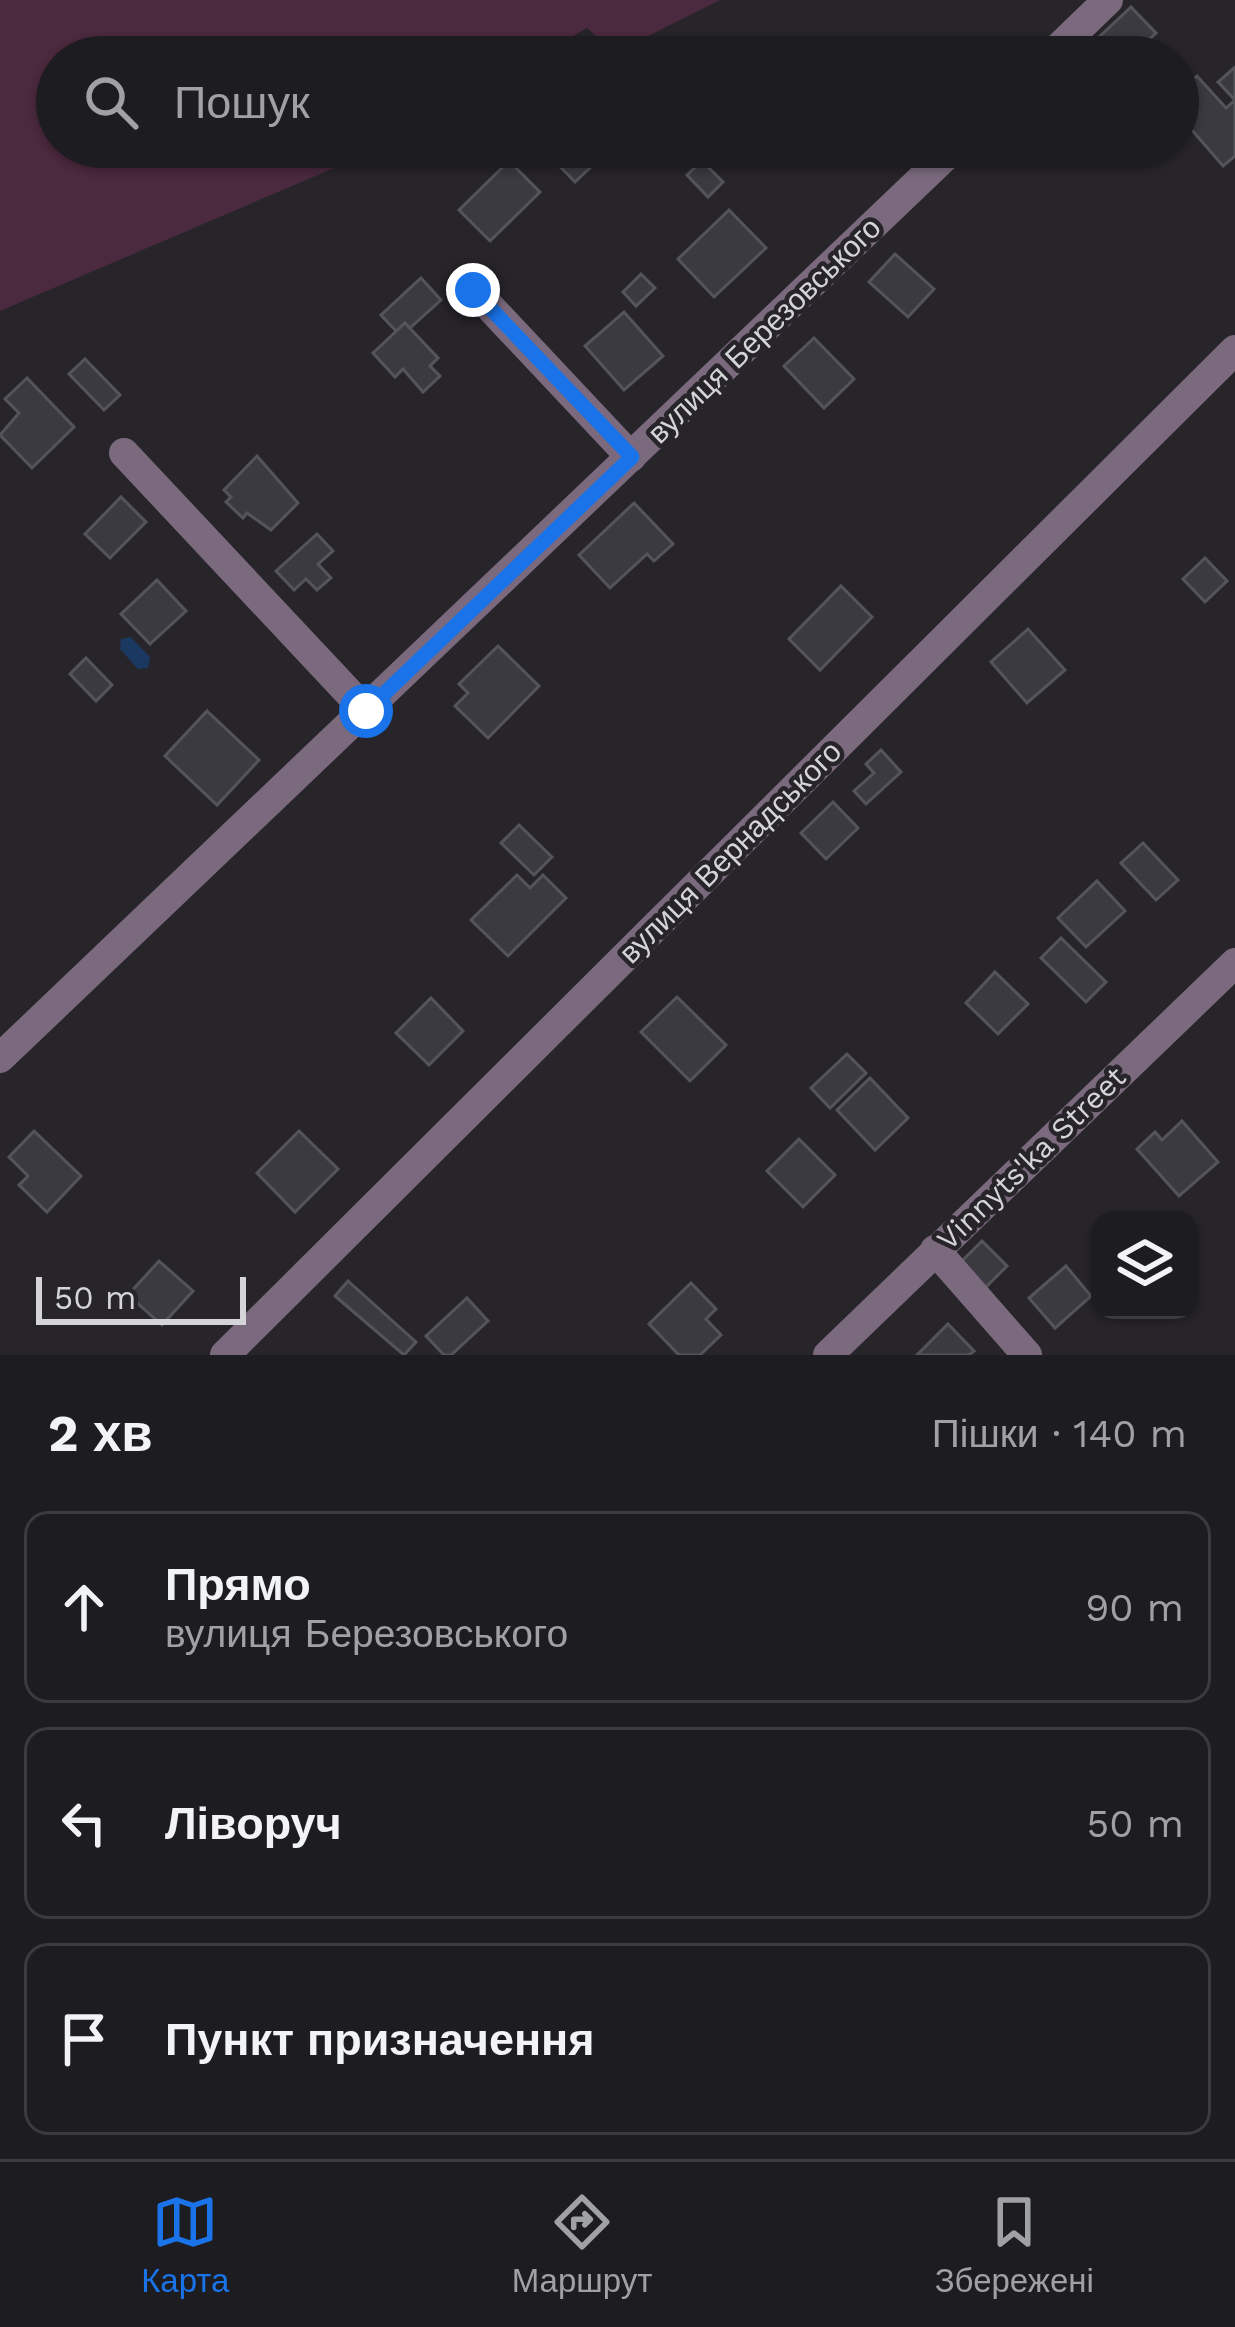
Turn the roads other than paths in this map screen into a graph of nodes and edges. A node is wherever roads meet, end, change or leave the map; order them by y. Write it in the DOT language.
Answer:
graph roads {
  1 [pos="1108,0"];
  2 [pos="1071,36"];
  3 [pos="933,168"];
  4 [pos="473,290"];
  5 [pos="1235,350"];
  6 [pos="124,453"];
  7 [pos="632,457"];
  8 [pos="366,711"];
  9 [pos="1235,963"];
  10 [pos="0,1058"];
  11 [pos="934,1250"];
  12 [pos="225,1355"];
  13 [pos="828,1355"];
  14 [pos="1027,1355"];
  1 -- 2 [label="street"];
  3 -- 7 [label="street, вулиця Березовського"];
  4 -- 7 [label="street"];
  5 -- 12 [label="street, вулиця Вернадського"];
  6 -- 8 [label="street"];
  7 -- 8 [label="street, вулиця Березовського"];
  8 -- 10 [label="street, вулиця Березовського"];
  9 -- 11 [label="street, Vinnyts'ka Street"];
  11 -- 13 [label="street, Vinnyts'ka Street"];
  11 -- 14 [label="street"];
}
